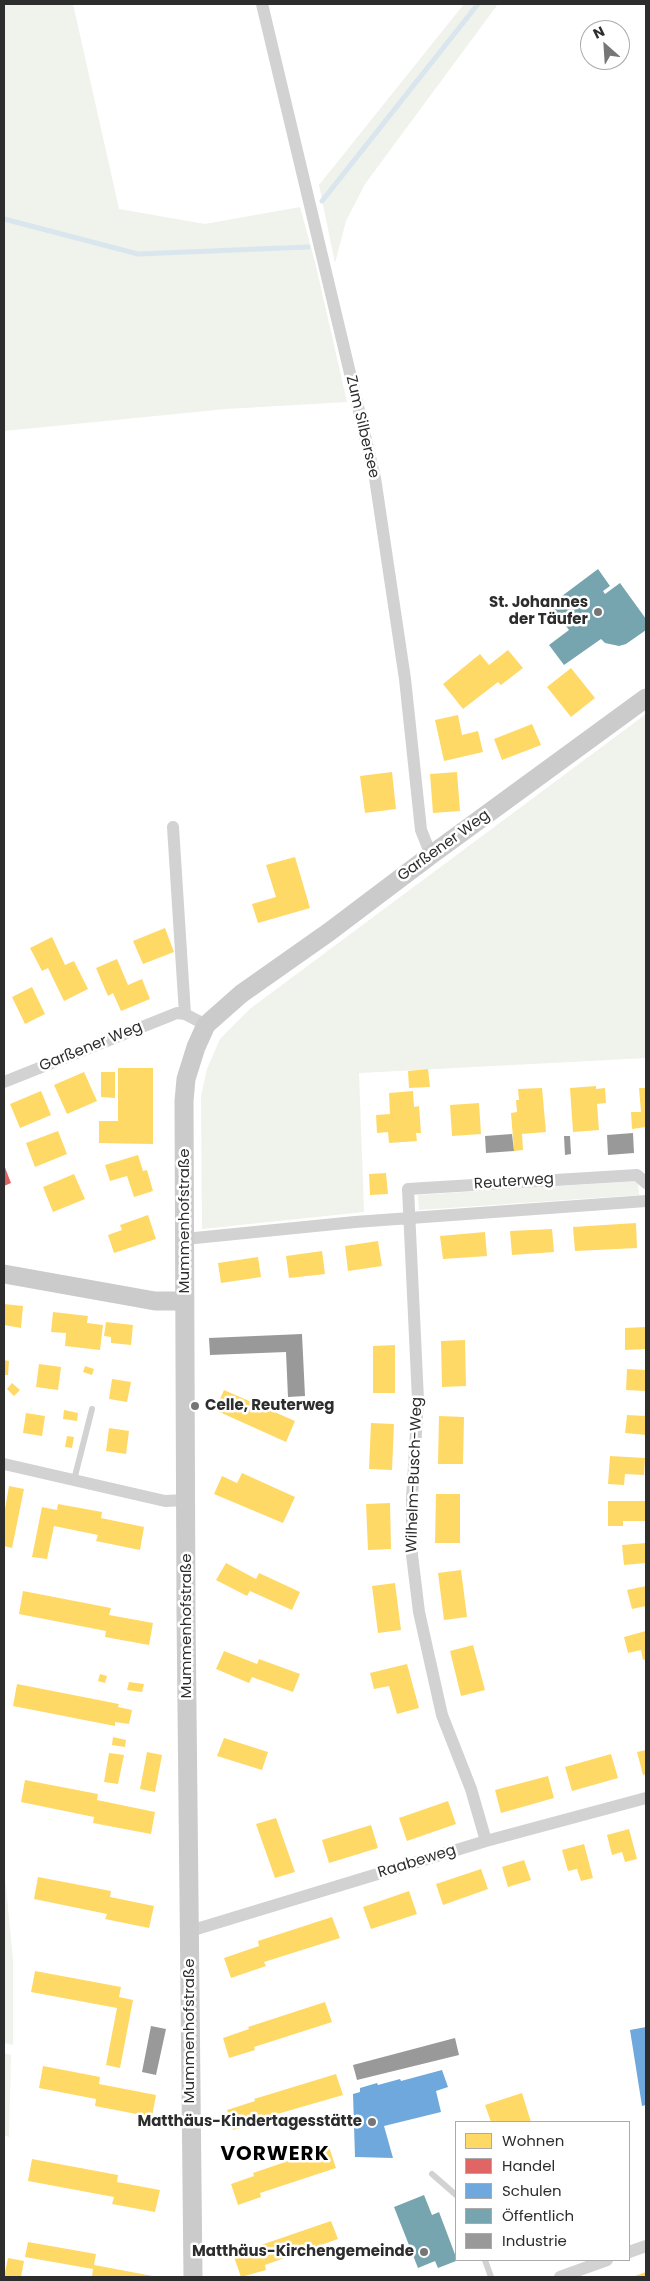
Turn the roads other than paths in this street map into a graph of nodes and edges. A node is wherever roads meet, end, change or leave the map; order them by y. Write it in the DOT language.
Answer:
graph roads {
  1 [pos="262,4"];
  2 [pos="646,698"];
  3 [pos="173,827"];
  4 [pos="431,855"];
  5 [pos="241,994"];
  6 [pos="185,1014"];
  7 [pos="206,1025"];
  8 [pos="4,1082"];
  9 [pos="646,1183"];
  10 [pos="646,1201"];
  11 [pos="411,1219"];
  12 [pos="185,1239"];
  13 [pos="4,1274"];
  14 [pos="185,1301"];
  15 [pos="92,1409"];
  16 [pos="4,1464"];
  17 [pos="74,1480"];
  18 [pos="186,1500"];
  19 [pos="646,1798"];
  20 [pos="486,1841"];
  21 [pos="190,1930"];
  22 [pos="432,2174"];
  23 [pos="455,2194"];
  24 [pos="646,2246"];
  25 [pos="630,2252"];
  26 [pos="485,2261"];
  27 [pos="604,2261"];
  28 [pos="193,2277"];
  29 [pos="491,2277"];
  30 [pos="560,2277"];
  1 -- 4 [label="street, Zum Silbersee"];
  2 -- 4 [label="street, Garßener Weg"];
  3 -- 6 [label="street"];
  4 -- 5 [label="street, Garßener Weg"];
  5 -- 7 [label="street, Mummenhofstraße"];
  6 -- 7 [label="street"];
  6 -- 8 [label="street, Garßener Weg"];
  7 -- 12 [label="street, Mummenhofstraße"];
  9 -- 11 [label="street, Reuterweg"];
  10 -- 11 [label="street, Reuterweg"];
  11 -- 12 [label="street, Reuterweg"];
  11 -- 20 [label="street, Wilhelm-Busch-Weg"];
  12 -- 14 [label="street, Mummenhofstraße"];
  13 -- 14 [label="street"];
  14 -- 18 [label="street, Mummenhofstraße"];
  15 -- 17 [label="lane"];
  16 -- 17 [label="street"];
  17 -- 18 [label="street"];
  18 -- 21 [label="street, Mummenhofstraße"];
  19 -- 20 [label="street, Raabeweg"];
  20 -- 21 [label="street, Raabeweg"];
  21 -- 28 [label="street, Mummenhofstraße"];
  22 -- 23 [label="lane"];
  24 -- 25 [label="street"];
  26 -- 29 [label="lane"];
  27 -- 30 [label="street"];
}
